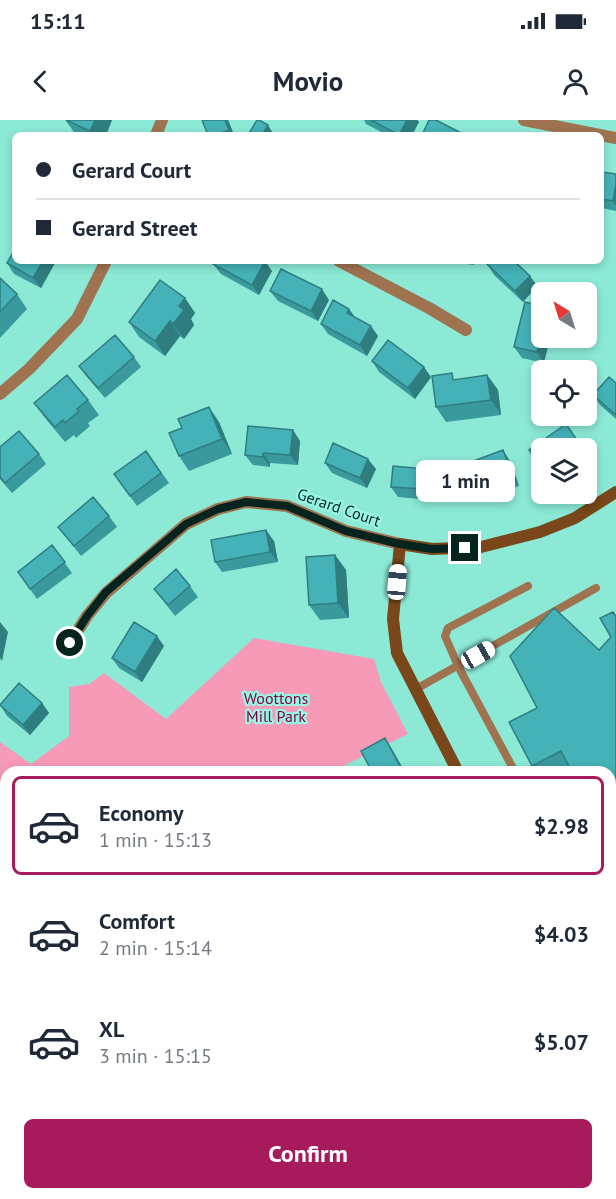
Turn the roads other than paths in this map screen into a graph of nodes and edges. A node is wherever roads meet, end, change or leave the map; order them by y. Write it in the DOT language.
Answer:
graph roads {
  1 [pos="524,120"];
  2 [pos="585,132"];
  3 [pos="104,264"];
  4 [pos="345,264"];
  5 [pos="466,330"];
  6 [pos="0,394"];
  7 [pos="616,492"];
  8 [pos="400,544"];
  9 [pos="528,586"];
  10 [pos="596,588"];
  11 [pos="70,643"];
  12 [pos="458,666"];
  13 [pos="416,690"];
  14 [pos="455,766"];
  15 [pos="512,766"];
  1 -- 2 [label="street"];
  3 -- 6 [label="street"];
  4 -- 5 [label="street"];
  7 -- 8 [label="street"];
  8 -- 11 [label="street, Gerard Court"];
  8 -- 13 [label="street"];
  9 -- 12 [label="lane"];
  10 -- 12 [label="lane"];
  12 -- 13 [label="lane"];
  12 -- 15 [label="lane"];
  13 -- 14 [label="street"];
}
